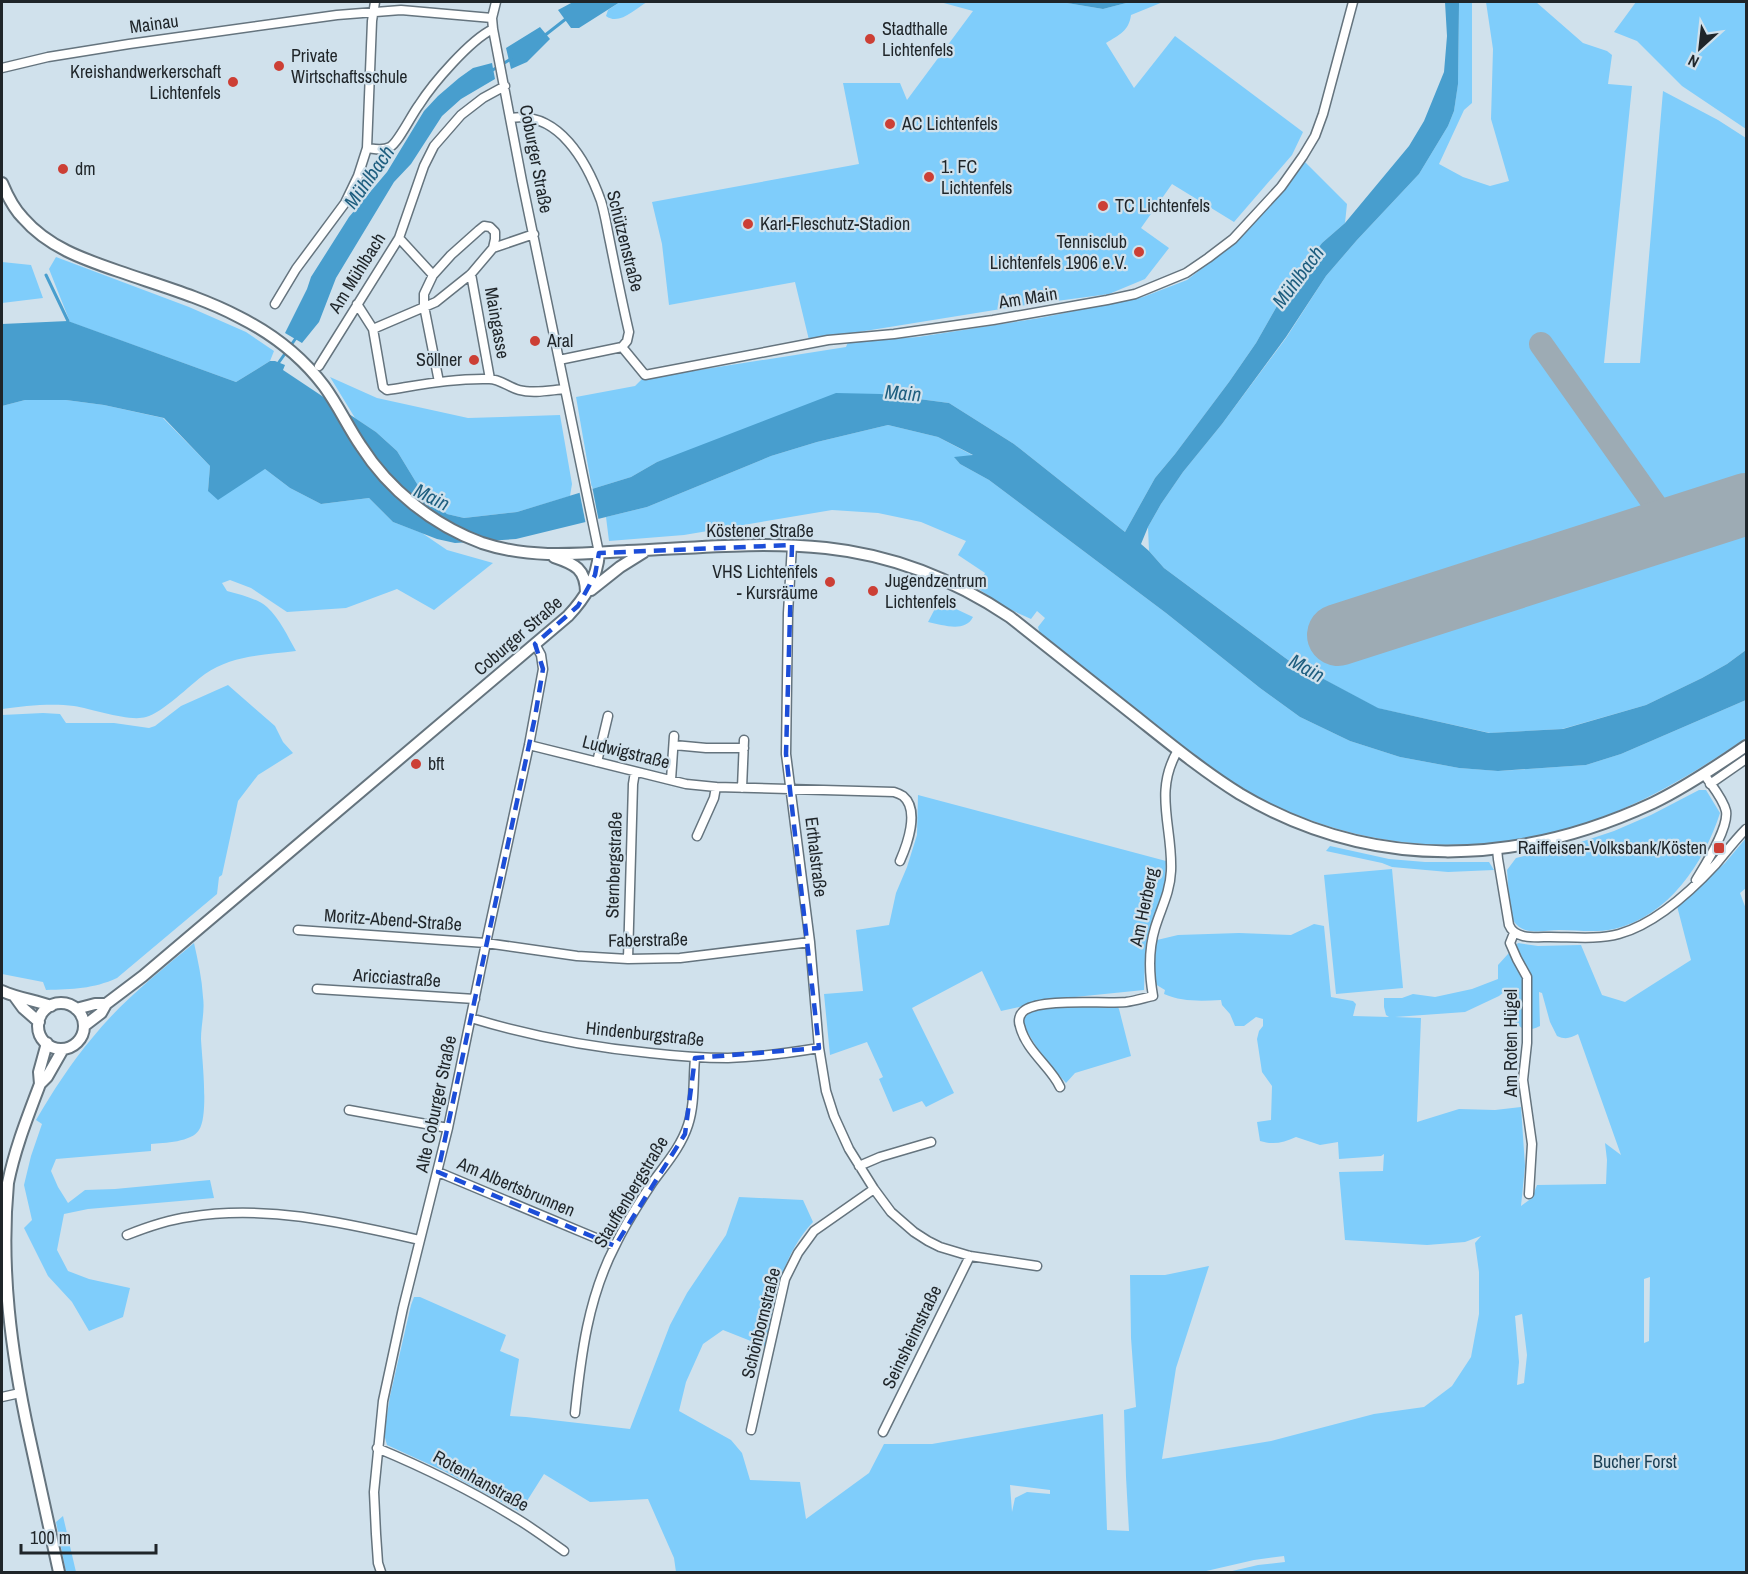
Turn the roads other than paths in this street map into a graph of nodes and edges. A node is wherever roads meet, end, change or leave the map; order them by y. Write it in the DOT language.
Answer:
graph roads {
  1 [pos="375,2"];
  2 [pos="496,2"];
  3 [pos="1353,2"];
  4 [pos="374,11"];
  5 [pos="492,18"];
  6 [pos="493,29"];
  7 [pos="2,68"];
  8 [pos="504,83"];
  9 [pos="511,118"];
  10 [pos="367,148"];
  11 [pos="2,183"];
  12 [pos="534,234"];
  13 [pos="399,238"];
  14 [pos="493,248"];
  15 [pos="471,274"];
  16 [pos="433,275"];
  17 [pos="275,304"];
  18 [pos="357,304"];
  19 [pos="424,306"];
  20 [pos="374,329"];
  21 [pos="622,347"];
  22 [pos="559,360"];
  23 [pos="320,366"];
  24 [pos="490,379"];
  25 [pos="439,382"];
  26 [pos="566,389"];
  27 [pos="792,545"];
  28 [pos="647,550"];
  29 [pos="599,553"];
  30 [pos="548,555"];
  31 [pos="586,593"];
  32 [pos="535,644"];
  33 [pos="608,717"];
  34 [pos="530,745"];
  35 [pos="1746,746"];
  36 [pos="1178,750"];
  37 [pos="1746,759"];
  38 [pos="597,762"];
  39 [pos="635,772"];
  40 [pos="1707,779"];
  41 [pos="672,780"];
  42 [pos="716,787"];
  43 [pos="742,788"];
  44 [pos="791,790"];
  45 [pos="1746,829"];
  46 [pos="697,836"];
  47 [pos="1497,849"];
  48 [pos="900,861"];
  49 [pos="1692,887"];
  50 [pos="298,930"];
  51 [pos="1514,933"];
  52 [pos="810,942"];
  53 [pos="486,943"];
  54 [pos="628,958"];
  55 [pos="317,989"];
  56 [pos="2,991"];
  57 [pos="15,997"];
  58 [pos="475,999"];
  59 [pos="106,1004"];
  60 [pos="51,1006"];
  61 [pos="76,1009"];
  62 [pos="471,1018"];
  63 [pos="39,1022"];
  64 [pos="84,1028"];
  65 [pos="47,1044"];
  66 [pos="63,1048"];
  67 [pos="819,1048"];
  68 [pos="695,1058"];
  69 [pos="40,1084"];
  70 [pos="1060,1087"];
  71 [pos="349,1110"];
  72 [pos="448,1128"];
  73 [pos="931,1142"];
  74 [pos="859,1166"];
  75 [pos="438,1172"];
  76 [pos="874,1189"];
  77 [pos="1529,1194"];
  78 [pos="127,1235"];
  79 [pos="420,1240"];
  80 [pos="615,1246"];
  81 [pos="970,1256"];
  82 [pos="1037,1266"];
  83 [pos="20,1393"];
  84 [pos="2,1397"];
  85 [pos="575,1413"];
  86 [pos="751,1430"];
  87 [pos="883,1432"];
  88 [pos="377,1448"];
  89 [pos="564,1551"];
  90 [pos="59,1572"];
  91 [pos="381,1572"];
  1 -- 4 [label="street"];
  2 -- 5 [label="street, Coburger Straße"];
  3 -- 21 [label="street, Am Main"];
  4 -- 5 [label="street, Mainau"];
  4 -- 7 [label="street, Mainau"];
  4 -- 10 [label="street"];
  5 -- 6 [label="street, Coburger Straße"];
  6 -- 8 [label="street, Coburger Straße"];
  6 -- 10 [label="street"];
  8 -- 9 [label="street, Coburger Straße"];
  8 -- 13 [label="street, Am Mühlbach"];
  9 -- 12 [label="street, Coburger Straße"];
  9 -- 21 [label="street, Schützenstraße"];
  10 -- 17 [label="street"];
  11 -- 30 [label="street"];
  12 -- 14 [label="street"];
  12 -- 22 [label="street, Coburger Straße"];
  13 -- 16 [label="street"];
  13 -- 18 [label="street, Am Mühlbach"];
  14 -- 15 [label="street"];
  14 -- 16 [label="street"];
  15 -- 19 [label="street"];
  15 -- 24 [label="street, Maingasse"];
  16 -- 19 [label="street"];
  18 -- 20 [label="street"];
  18 -- 23 [label="street, Am Mühlbach"];
  19 -- 20 [label="street"];
  19 -- 25 [label="street"];
  20 -- 25 [label="street"];
  21 -- 22 [label="street"];
  22 -- 26 [label="street, Coburger Straße"];
  24 -- 25 [label="street"];
  24 -- 26 [label="street"];
  26 -- 29 [label="street, Coburger Straße"];
  27 -- 28 [label="street, Köstener Straße"];
  27 -- 36 [label="street, Köstener Straße"];
  27 -- 44 [label="street, Erthalstraße"];
  28 -- 29 [label="street, Köstener Straße"];
  28 -- 31 [label="street, Köstener Straße"];
  29 -- 30 [label="street, Köstener Straße"];
  29 -- 31 [label="street, Coburger Straße"];
  30 -- 31 [label="street"];
  31 -- 32 [label="street, Coburger Straße"];
  32 -- 34 [label="street, Alte Coburger Straße"];
  32 -- 59 [label="street, Coburger Straße"];
  33 -- 38 [label="street"];
  34 -- 38 [label="street, Ludwigstraße"];
  34 -- 53 [label="street, Alte Coburger Straße"];
  35 -- 40 [label="street, Köstener Straße"];
  36 -- 47 [label="street, Köstener Straße"];
  36 -- 70 [label="street, Am Herberg"];
  37 -- 40 [label="street"];
  38 -- 39 [label="street, Ludwigstraße"];
  39 -- 41 [label="street, Ludwigstraße"];
  39 -- 54 [label="street, Sternbergstraße"];
  40 -- 47 [label="street, Köstener Straße"];
  40 -- 49 [label="street"];
  41 -- 42 [label="street, Ludwigstraße"];
  41 -- 43 [label="street"];
  42 -- 43 [label="street, Ludwigstraße"];
  42 -- 46 [label="street"];
  43 -- 44 [label="street, Ludwigstraße"];
  44 -- 48 [label="street, Ludwigstraße"];
  44 -- 52 [label="street, Erthalstraße"];
  45 -- 49 [label="street"];
  47 -- 51 [label="street, Am Roten Hügel"];
  49 -- 51 [label="street"];
  50 -- 53 [label="street, Moritz-Abend-Straße"];
  51 -- 77 [label="street, Am Roten Hügel"];
  52 -- 54 [label="street, Faberstraße"];
  52 -- 67 [label="street, Erthalstraße"];
  53 -- 54 [label="street, Faberstraße"];
  53 -- 58 [label="street, Alte Coburger Straße"];
  55 -- 58 [label="street, Aricciastraße"];
  56 -- 57 [label="street"];
  57 -- 60 [label="street"];
  57 -- 63 [label="street"];
  58 -- 62 [label="street, Alte Coburger Straße"];
  59 -- 61 [label="street"];
  59 -- 64 [label="street, Coburger Straße"];
  60 -- 61 [label="street"];
  60 -- 63 [label="street"];
  61 -- 64 [label="street"];
  62 -- 68 [label="street, Hindenburgstraße"];
  62 -- 72 [label="street, Alte Coburger Straße"];
  63 -- 65 [label="street"];
  64 -- 66 [label="street"];
  65 -- 66 [label="street"];
  65 -- 69 [label="street"];
  66 -- 69 [label="street"];
  67 -- 68 [label="street, Hindenburgstraße"];
  67 -- 74 [label="street, Erthalstraße"];
  68 -- 80 [label="street, Stauffenbergstraße"];
  69 -- 83 [label="street"];
  71 -- 72 [label="street"];
  72 -- 75 [label="street, Alte Coburger Straße"];
  73 -- 74 [label="street"];
  74 -- 76 [label="street, Erthalstraße"];
  75 -- 79 [label="street, Alte Coburger Straße"];
  75 -- 80 [label="street, Am Albertsbrunnen"];
  76 -- 81 [label="street, Erthalstraße"];
  76 -- 86 [label="street, Schönbornstraße"];
  78 -- 79 [label="street"];
  79 -- 88 [label="street, Alte Coburger Straße"];
  80 -- 85 [label="street, Stauffenbergstraße"];
  81 -- 82 [label="street, Erthalstraße"];
  81 -- 87 [label="street, Seinsheimstraße"];
  83 -- 84 [label="street"];
  83 -- 90 [label="street"];
  88 -- 89 [label="street, Rotenhanstraße"];
  88 -- 91 [label="street, Alte Coburger Straße"];
}
